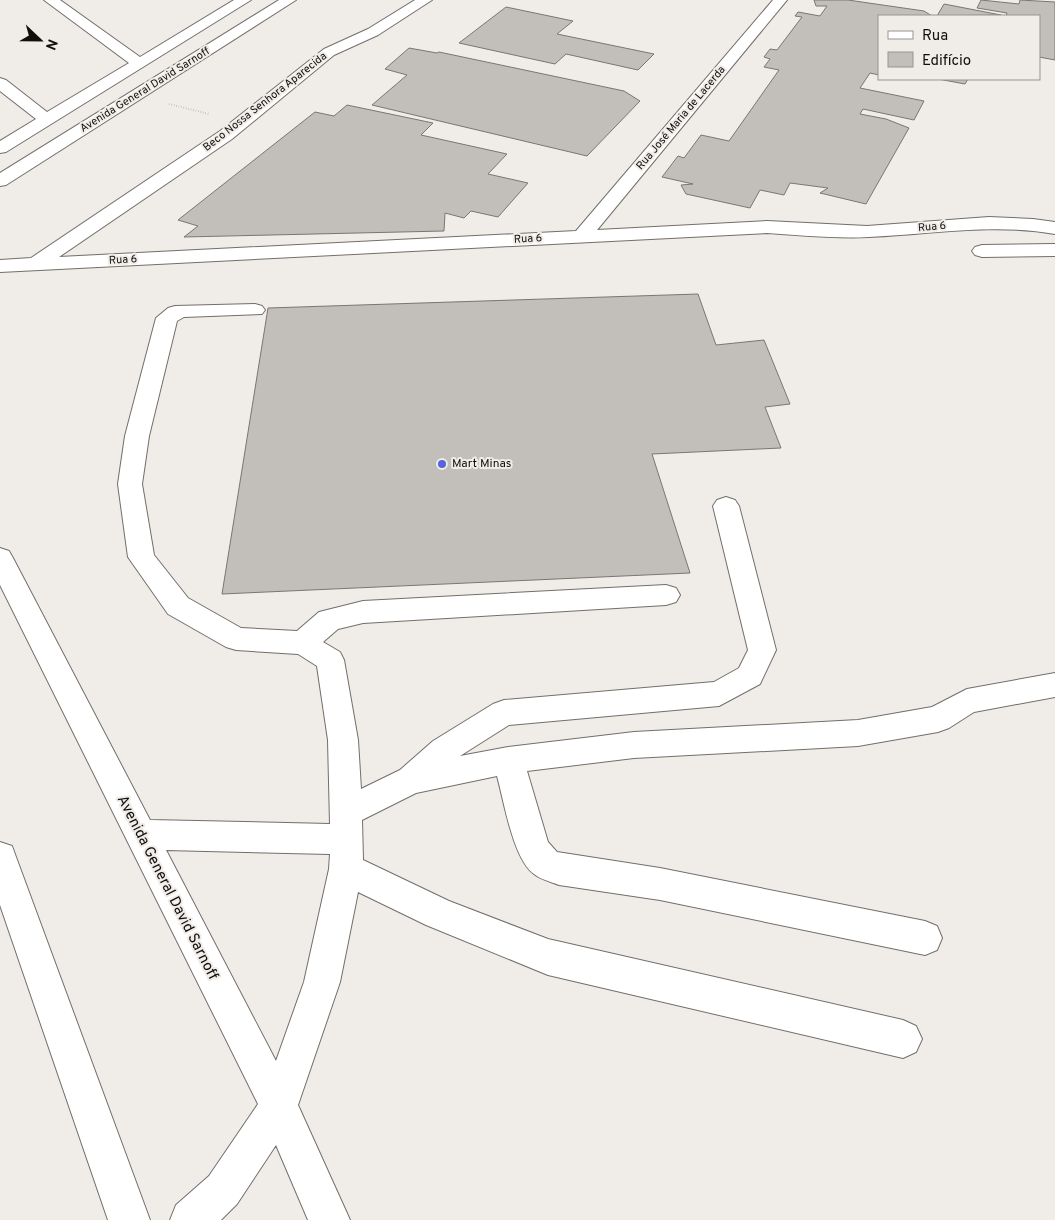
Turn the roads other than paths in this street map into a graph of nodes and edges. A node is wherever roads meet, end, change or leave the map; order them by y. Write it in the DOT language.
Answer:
graph roads {
  1 [pos="52,0"];
  2 [pos="244,0"];
  3 [pos="289,0"];
  4 [pos="425,0"];
  5 [pos="780,0"];
  6 [pos="140,64"];
  7 [pos="0,83"];
  8 [pos="47,120"];
  9 [pos="0,148"];
  10 [pos="0,181"];
  11 [pos="1055,228"];
  12 [pos="582,236"];
  13 [pos="1055,250"];
  14 [pos="982,251"];
  15 [pos="36,264"];
  16 [pos="0,266"];
  17 [pos="256,310"];
  18 [pos="726,506"];
  19 [pos="0,558"];
  20 [pos="666,595"];
  21 [pos="303,643"];
  22 [pos="1050,687"];
  23 [pos="508,760"];
  24 [pos="411,780"];
  25 [pos="140,835"];
  26 [pos="346,840"];
  27 [pos="0,857"];
  28 [pos="924,938"];
  29 [pos="902,1039"];
  30 [pos="279,1106"];
  31 [pos="129,1220"];
  32 [pos="191,1220"];
  33 [pos="329,1220"];
  1 -- 6 [label="street"];
  2 -- 6 [label="street, Avenida General David Sarnoff"];
  3 -- 10 [label="street, Avenida General David Sarnoff"];
  4 -- 15 [label="street, Beco Nossa Senhora Aparecida"];
  5 -- 12 [label="street, Rua José Maria de Lacerda"];
  6 -- 8 [label="street, Avenida General David Sarnoff"];
  7 -- 8 [label="street"];
  8 -- 9 [label="street, Avenida General David Sarnoff"];
  11 -- 12 [label="street, Rua 6"];
  12 -- 15 [label="street, Rua 6"];
  13 -- 14 [label="street"];
  15 -- 16 [label="street, Rua 6"];
  17 -- 21 [label="street"];
  18 -- 24 [label="street"];
  19 -- 25 [label="street, Avenida General David Sarnoff"];
  20 -- 21 [label="street"];
  21 -- 26 [label="street"];
  22 -- 23 [label="street"];
  23 -- 24 [label="street"];
  23 -- 28 [label="street"];
  24 -- 26 [label="street"];
  25 -- 26 [label="street"];
  25 -- 30 [label="street, Avenida General David Sarnoff"];
  26 -- 29 [label="street"];
  26 -- 30 [label="street"];
  27 -- 31 [label="street"];
  30 -- 32 [label="street"];
  30 -- 33 [label="street, Avenida General David Sarnoff"];
}
